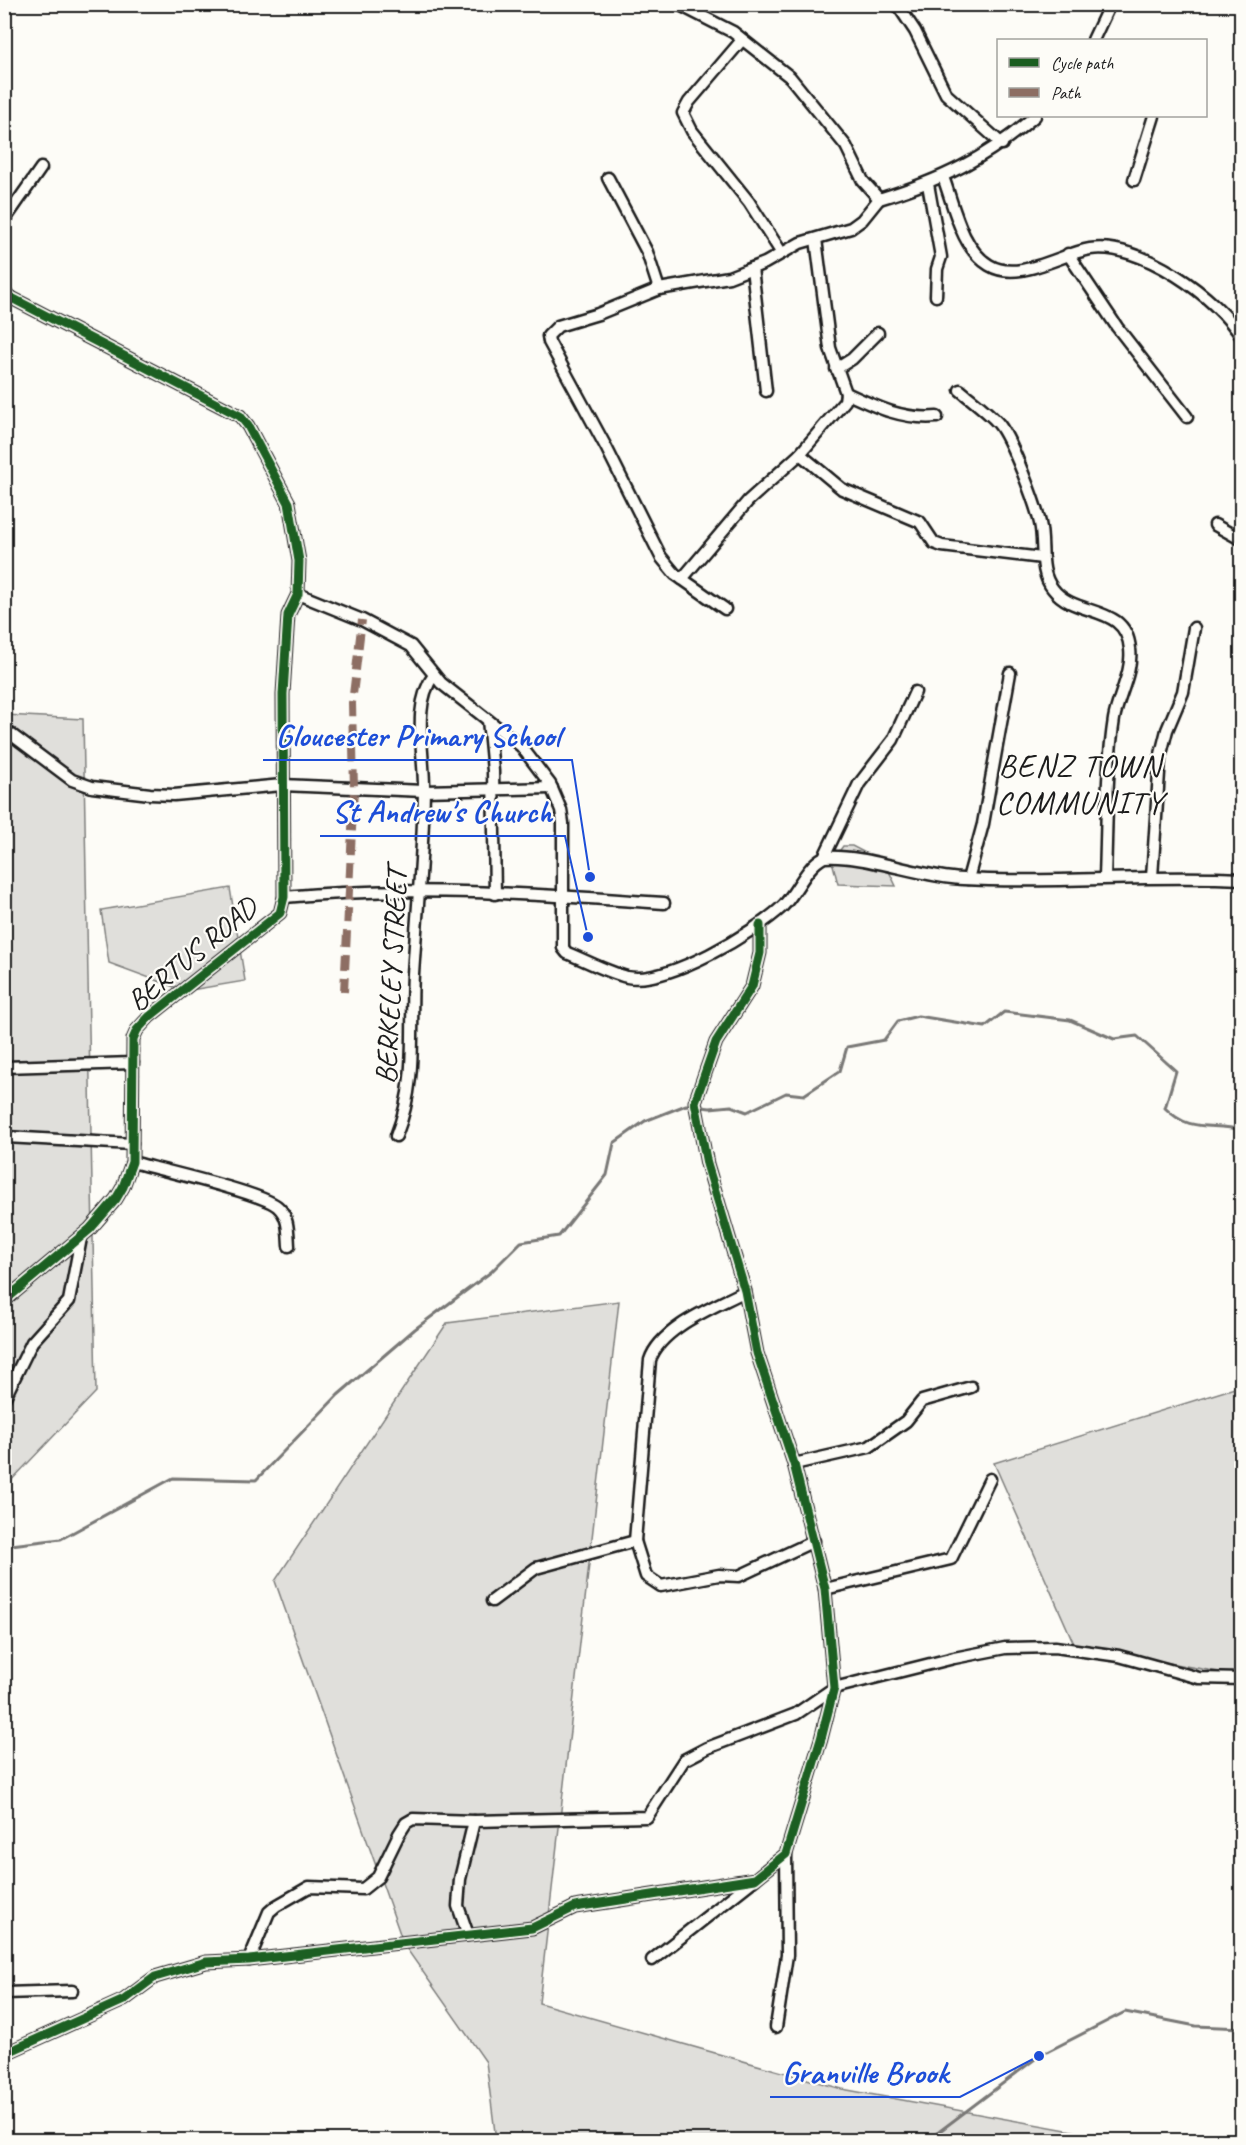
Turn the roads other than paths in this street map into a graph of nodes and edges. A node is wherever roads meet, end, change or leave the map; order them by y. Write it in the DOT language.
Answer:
graph roads {
  1 [pos="678,4"];
  2 [pos="897,4"];
  3 [pos="1110,4"];
  4 [pos="1094,39"];
  5 [pos="742,40"];
  6 [pos="1034,117"];
  7 [pos="1154,117"];
  8 [pos="1002,144"];
  9 [pos="41,168"];
  10 [pos="943,177"];
  11 [pos="608,178"];
  12 [pos="1134,180"];
  13 [pos="928,184"];
  14 [pos="879,199"];
  15 [pos="4,221"];
  16 [pos="816,239"];
  17 [pos="781,252"];
  18 [pos="1068,254"];
  19 [pos="753,268"];
  20 [pos="659,289"];
  21 [pos="4,294"];
  22 [pos="936,296"];
  23 [pos="878,333"];
  24 [pos="1241,334"];
  25 [pos="836,369"];
  26 [pos="960,390"];
  27 [pos="766,391"];
  28 [pos="846,393"];
  29 [pos="937,417"];
  30 [pos="1187,417"];
  31 [pos="800,454"];
  32 [pos="1215,525"];
  33 [pos="1242,540"];
  34 [pos="1042,558"];
  35 [pos="682,579"];
  36 [pos="298,594"];
  37 [pos="725,609"];
  38 [pos="1194,628"];
  39 [pos="1010,673"];
  40 [pos="434,675"];
  41 [pos="915,692"];
  42 [pos="488,720"];
  43 [pos="4,729"];
  44 [pos="282,785"];
  45 [pos="552,788"];
  46 [pos="424,790"];
  47 [pos="493,790"];
  48 [pos="824,857"];
  49 [pos="1152,877"];
  50 [pos="1105,878"];
  51 [pos="968,879"];
  52 [pos="1242,879"];
  53 [pos="418,890"];
  54 [pos="495,894"];
  55 [pos="562,896"];
  56 [pos="284,897"];
  57 [pos="664,903"];
  58 [pos="760,925"];
  59 [pos="133,1063"];
  60 [pos="4,1067"];
  61 [pos="396,1136"];
  62 [pos="6,1137"];
  63 [pos="132,1144"];
  64 [pos="132,1162"];
  65 [pos="81,1238"];
  66 [pos="289,1246"];
  67 [pos="745,1291"];
  68 [pos="4,1301"];
  69 [pos="971,1387"];
  70 [pos="4,1399"];
  71 [pos="794,1464"];
  72 [pos="990,1479"];
  73 [pos="635,1541"];
  74 [pos="814,1541"];
  75 [pos="825,1589"];
  76 [pos="492,1601"];
  77 [pos="1242,1679"];
  78 [pos="834,1688"];
  79 [pos="474,1821"];
  80 [pos="786,1854"];
  81 [pos="755,1879"];
  82 [pos="468,1935"];
  83 [pos="249,1960"];
  84 [pos="652,1960"];
  85 [pos="72,1991"];
  86 [pos="4,1993"];
  87 [pos="776,2027"];
  88 [pos="4,2054"];
  1 -- 5 [label="street"];
  2 -- 8 [label="street"];
  3 -- 4 [label="street"];
  5 -- 14 [label="street"];
  5 -- 17 [label="street"];
  6 -- 8 [label="street"];
  7 -- 12 [label="street"];
  8 -- 10 [label="street"];
  9 -- 15 [label="street"];
  10 -- 13 [label="street"];
  10 -- 18 [label="street"];
  11 -- 20 [label="street"];
  13 -- 14 [label="street"];
  13 -- 22 [label="street"];
  14 -- 16 [label="street"];
  16 -- 17 [label="street"];
  16 -- 25 [label="street"];
  17 -- 19 [label="street"];
  18 -- 24 [label="street"];
  18 -- 30 [label="street"];
  19 -- 20 [label="street"];
  19 -- 27 [label="street"];
  20 -- 35 [label="street"];
  21 -- 36 [label="street, BERTUS ROAD"];
  23 -- 25 [label="street"];
  25 -- 28 [label="street"];
  26 -- 34 [label="street"];
  28 -- 29 [label="street"];
  28 -- 31 [label="street"];
  31 -- 34 [label="street"];
  31 -- 35 [label="street"];
  32 -- 33 [label="street"];
  34 -- 50 [label="street"];
  35 -- 37 [label="street"];
  36 -- 40 [label="street"];
  36 -- 44 [label="street, BERTUS ROAD"];
  38 -- 49 [label="street"];
  39 -- 51 [label="street"];
  40 -- 42 [label="street"];
  40 -- 46 [label="street, BERKELEY STREET"];
  41 -- 48 [label="street"];
  42 -- 45 [label="street"];
  42 -- 47 [label="street"];
  43 -- 44 [label="street"];
  44 -- 46 [label="street"];
  44 -- 56 [label="street, BERTUS ROAD"];
  45 -- 47 [label="street"];
  45 -- 55 [label="street"];
  46 -- 47 [label="street"];
  46 -- 53 [label="street, BERKELEY STREET"];
  47 -- 54 [label="street"];
  48 -- 51 [label="street"];
  48 -- 58 [label="street"];
  49 -- 50 [label="street"];
  49 -- 52 [label="street"];
  50 -- 51 [label="street"];
  53 -- 54 [label="street"];
  53 -- 56 [label="street"];
  53 -- 61 [label="street, BERKELEY STREET"];
  54 -- 55 [label="street"];
  55 -- 57 [label="street"];
  55 -- 58 [label="street"];
  56 -- 59 [label="street, BERTUS ROAD"];
  58 -- 67 [label="street"];
  59 -- 60 [label="street"];
  59 -- 63 [label="street, BERTUS ROAD"];
  62 -- 63 [label="street"];
  63 -- 64 [label="street, BERTUS ROAD"];
  64 -- 65 [label="street, BERTUS ROAD"];
  64 -- 66 [label="street"];
  65 -- 68 [label="street, BERTUS ROAD"];
  65 -- 70 [label="street"];
  67 -- 71 [label="street"];
  67 -- 73 [label="street"];
  69 -- 71 [label="street"];
  71 -- 74 [label="street"];
  72 -- 75 [label="street"];
  73 -- 74 [label="street"];
  73 -- 76 [label="street"];
  74 -- 75 [label="street"];
  75 -- 78 [label="street"];
  77 -- 78 [label="street"];
  78 -- 79 [label="street"];
  78 -- 80 [label="street"];
  79 -- 82 [label="street"];
  79 -- 83 [label="street"];
  80 -- 81 [label="street"];
  80 -- 87 [label="street"];
  81 -- 82 [label="street"];
  81 -- 84 [label="street"];
  82 -- 83 [label="street"];
  83 -- 88 [label="street"];
  85 -- 86 [label="street"];
}
